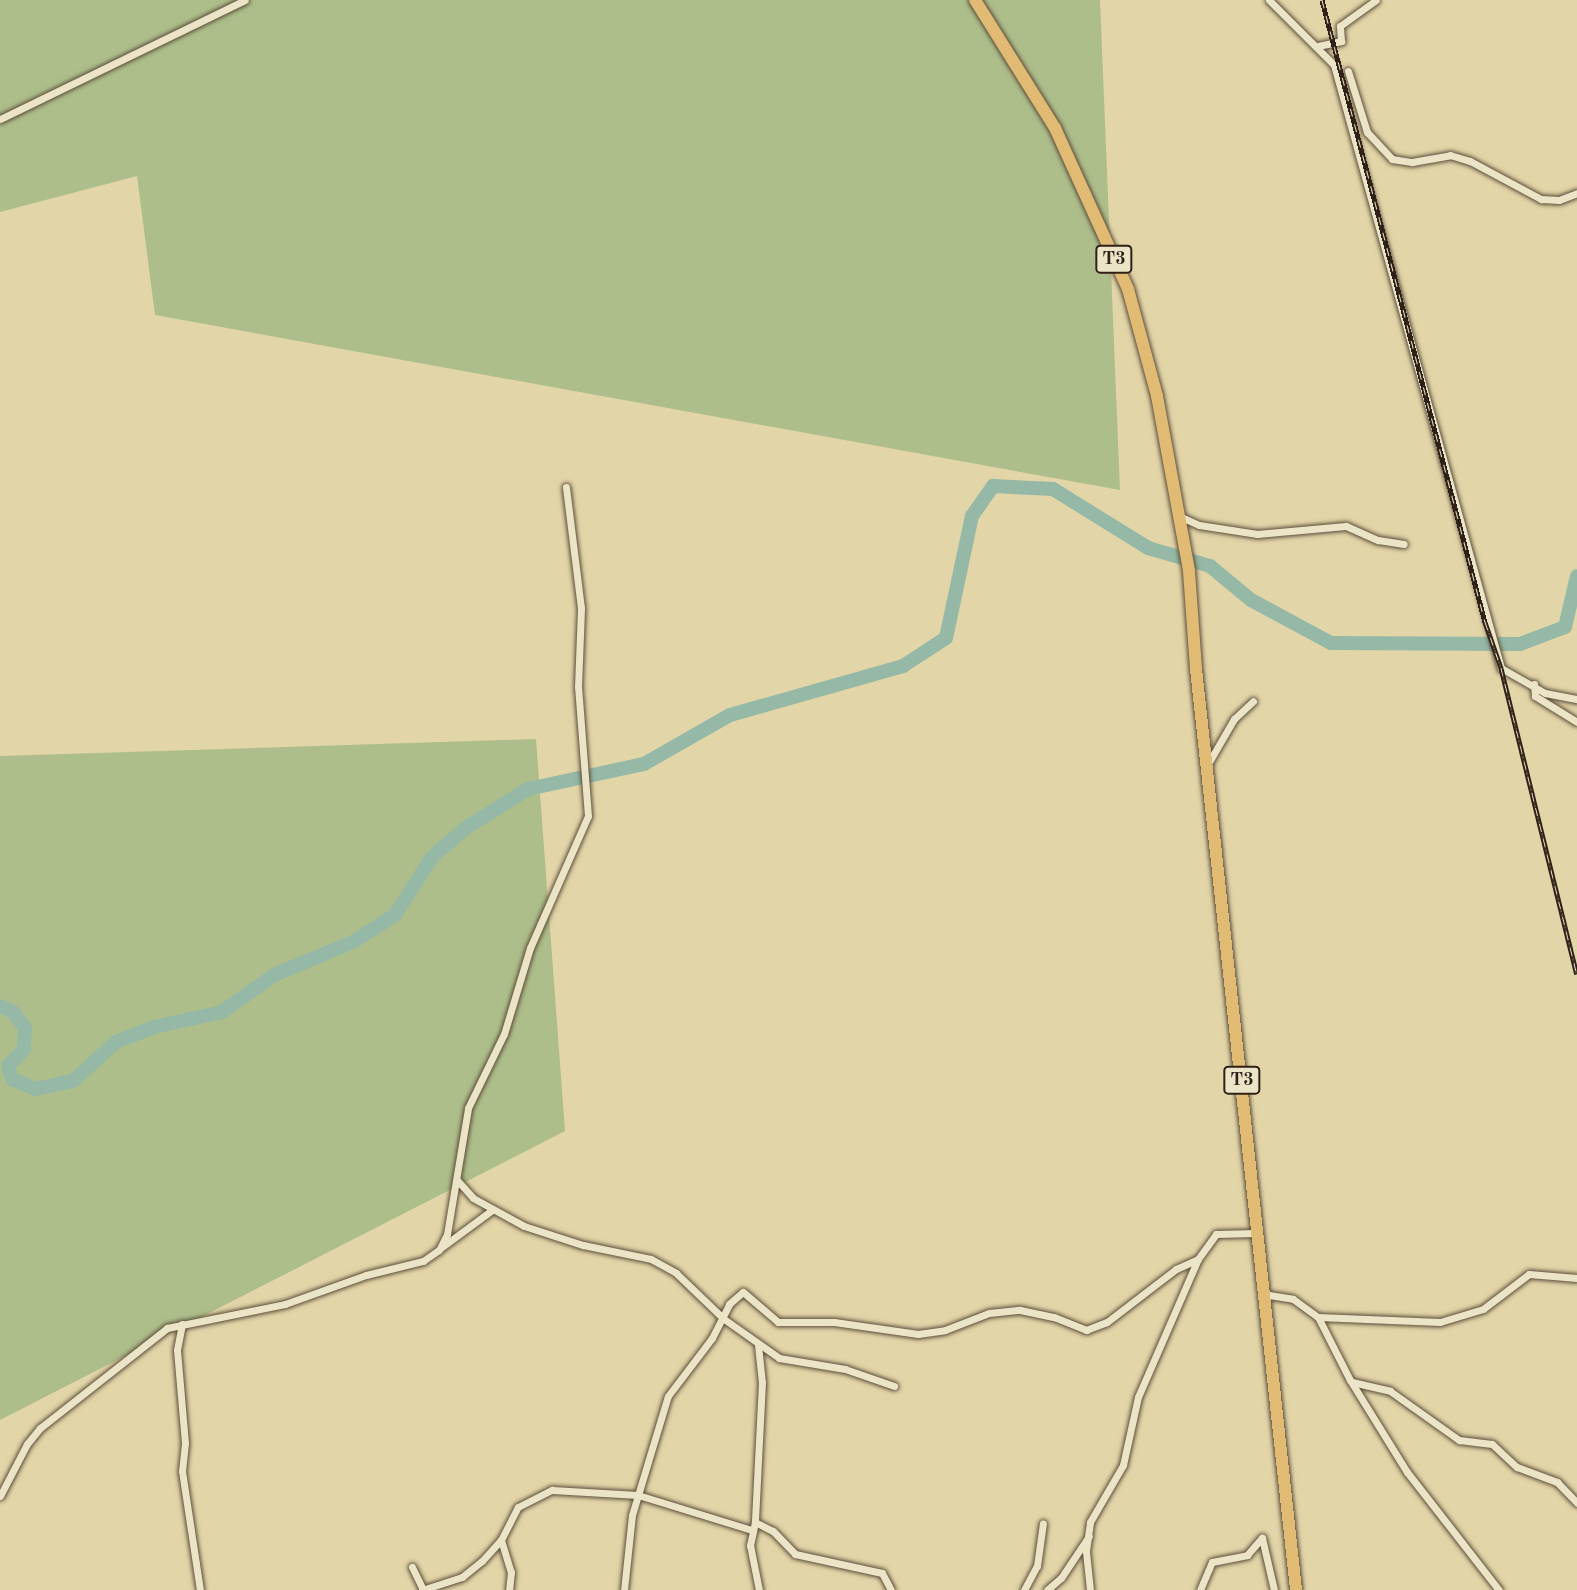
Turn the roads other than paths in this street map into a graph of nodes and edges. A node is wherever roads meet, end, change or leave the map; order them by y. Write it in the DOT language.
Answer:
graph roads {
  1 [pos="245,0"];
  2 [pos="975,0"];
  3 [pos="1269,0"];
  4 [pos="1376,0"];
  5 [pos="1318,46"];
  6 [pos="1348,71"];
  7 [pos="0,119"];
  8 [pos="1577,192"];
  9 [pos="566,487"];
  10 [pos="1177,515"];
  11 [pos="1404,544"];
  12 [pos="1534,684"];
  13 [pos="1577,699"];
  14 [pos="1253,701"];
  15 [pos="1577,722"];
  16 [pos="1209,771"];
  17 [pos="457,1180"];
  18 [pos="492,1210"];
  19 [pos="1256,1233"];
  20 [pos="439,1250"];
  21 [pos="1198,1259"];
  22 [pos="1577,1278"];
  23 [pos="1263,1294"];
  24 [pos="1318,1317"];
  25 [pos="724,1319"];
  26 [pos="182,1324"];
  27 [pos="758,1344"];
  28 [pos="1352,1382"];
  29 [pos="894,1386"];
  30 [pos="638,1495"];
  31 [pos="0,1496"];
  32 [pos="1577,1503"];
  33 [pos="1042,1523"];
  34 [pos="754,1526"];
  35 [pos="1092,1532"];
  36 [pos="502,1540"];
  37 [pos="412,1567"];
  38 [pos="1090,1574"];
  39 [pos="436,1588"];
  40 [pos="200,1590"];
  41 [pos="422,1590"];
  42 [pos="509,1590"];
  43 [pos="624,1590"];
  44 [pos="759,1590"];
  45 [pos="891,1590"];
  46 [pos="1024,1590"];
  47 [pos="1047,1590"];
  48 [pos="1083,1590"];
  49 [pos="1090,1590"];
  50 [pos="1200,1590"];
  51 [pos="1274,1590"];
  52 [pos="1296,1590"];
  53 [pos="1499,1590"];
  1 -- 7 [label="street"];
  2 -- 10 [label="highway, T3"];
  3 -- 5 [label="street"];
  4 -- 5 [label="street"];
  5 -- 12 [label="street"];
  6 -- 8 [label="street"];
  9 -- 17 [label="street"];
  10 -- 11 [label="street"];
  10 -- 16 [label="highway, T3"];
  12 -- 13 [label="street"];
  12 -- 15 [label="street"];
  14 -- 16 [label="street"];
  16 -- 19 [label="highway, T3"];
  17 -- 18 [label="street"];
  17 -- 20 [label="street"];
  18 -- 20 [label="street"];
  18 -- 25 [label="street"];
  19 -- 21 [label="street"];
  19 -- 23 [label="highway, T3"];
  20 -- 26 [label="street"];
  21 -- 25 [label="street"];
  21 -- 35 [label="street"];
  22 -- 24 [label="street"];
  23 -- 24 [label="street"];
  23 -- 52 [label="highway, T3"];
  24 -- 28 [label="street"];
  25 -- 27 [label="street"];
  25 -- 30 [label="street"];
  26 -- 31 [label="street"];
  26 -- 40 [label="street"];
  27 -- 29 [label="street"];
  27 -- 34 [label="street"];
  28 -- 32 [label="street"];
  28 -- 53 [label="street"];
  30 -- 34 [label="street"];
  30 -- 36 [label="street"];
  30 -- 43 [label="street"];
  33 -- 46 [label="street"];
  34 -- 44 [label="street"];
  34 -- 45 [label="street"];
  35 -- 38 [label="street"];
  35 -- 47 [label="street"];
  36 -- 39 [label="street"];
  36 -- 42 [label="street"];
  37 -- 41 [label="street"];
  38 -- 48 [label="street"];
  38 -- 49 [label="street"];
  39 -- 41 [label="street"];
  50 -- 51 [label="street"];
}
